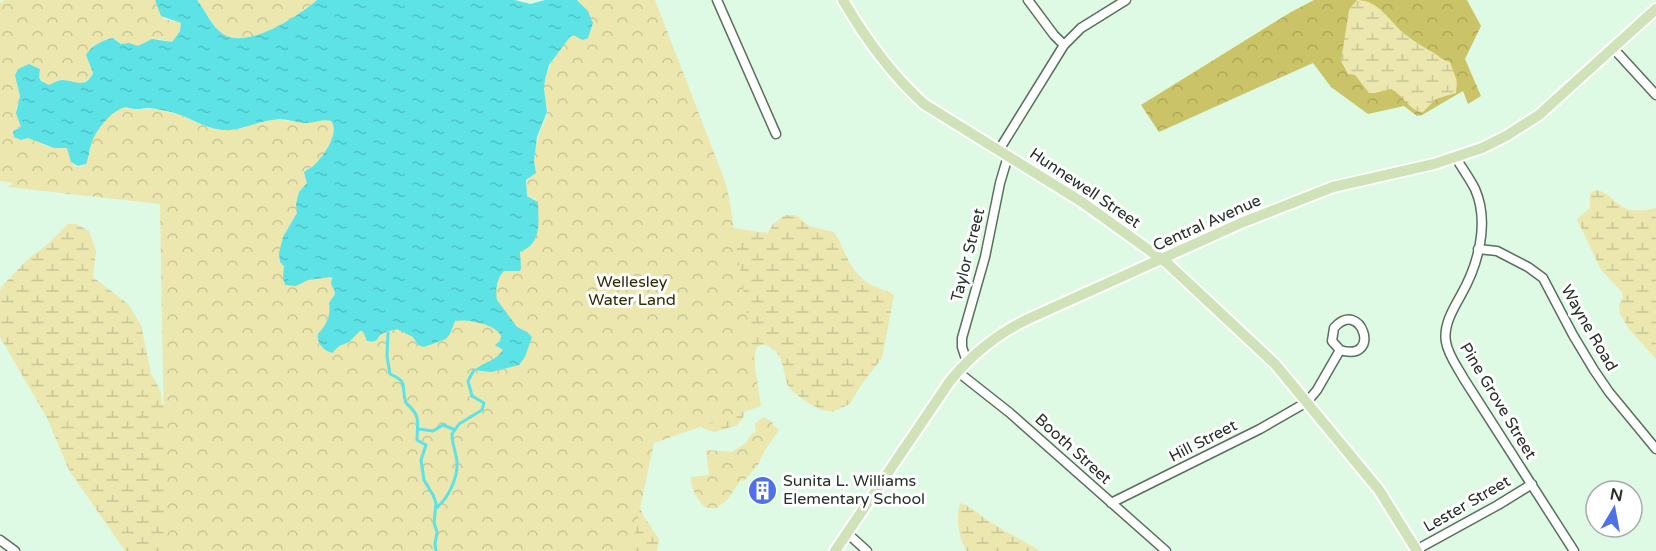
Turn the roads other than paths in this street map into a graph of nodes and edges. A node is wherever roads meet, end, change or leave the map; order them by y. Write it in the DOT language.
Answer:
graph roads {
  1 [pos="717,0"];
  2 [pos="843,0"];
  3 [pos="1028,0"];
  4 [pos="1126,0"];
  5 [pos="1656,9"];
  6 [pos="1064,45"];
  7 [pos="1613,48"];
  8 [pos="1656,95"];
  9 [pos="776,134"];
  10 [pos="1004,153"];
  11 [pos="1456,158"];
  12 [pos="1478,249"];
  13 [pos="1161,259"];
  14 [pos="1340,351"];
  15 [pos="966,362"];
  16 [pos="958,372"];
  17 [pos="1307,402"];
  18 [pos="1656,448"];
  19 [pos="1532,484"];
  20 [pos="1111,503"];
  21 [pos="847,533"];
  22 [pos="0,540"];
  23 [pos="1417,550"];
  24 [pos="15,551"];
  25 [pos="835,551"];
  26 [pos="867,551"];
  27 [pos="1166,551"];
  28 [pos="1574,551"];
  1 -- 9 [label="street"];
  2 -- 10 [label="main road, Hunnewell Street"];
  3 -- 6 [label="street"];
  4 -- 6 [label="street, Taylor Street"];
  5 -- 7 [label="main road, Central Avenue"];
  6 -- 10 [label="street, Taylor Street"];
  7 -- 8 [label="street"];
  7 -- 11 [label="main road, Central Avenue"];
  10 -- 13 [label="main road, Hunnewell Street"];
  10 -- 15 [label="street, Taylor Street"];
  11 -- 12 [label="street, Pine Grove Street"];
  11 -- 13 [label="main road, Central Avenue"];
  12 -- 18 [label="street, Wayne Road"];
  12 -- 19 [label="street, Pine Grove Street"];
  13 -- 15 [label="main road, Central Avenue"];
  13 -- 17 [label="main road, Hunnewell Street"];
  14 -- 17 [label="street"];
  15 -- 16 [label="main road, Central Avenue"];
  16 -- 20 [label="street, Booth Street"];
  16 -- 21 [label="main road, Central Avenue"];
  17 -- 20 [label="street, Hill Street"];
  17 -- 23 [label="main road, Hunnewell Street"];
  19 -- 23 [label="street, Lester Street"];
  19 -- 28 [label="street, Pine Grove Street"];
  20 -- 27 [label="street, Booth Street"];
  21 -- 25 [label="main road, Central Avenue"];
  21 -- 26 [label="street"];
  22 -- 24 [label="street"];
}
